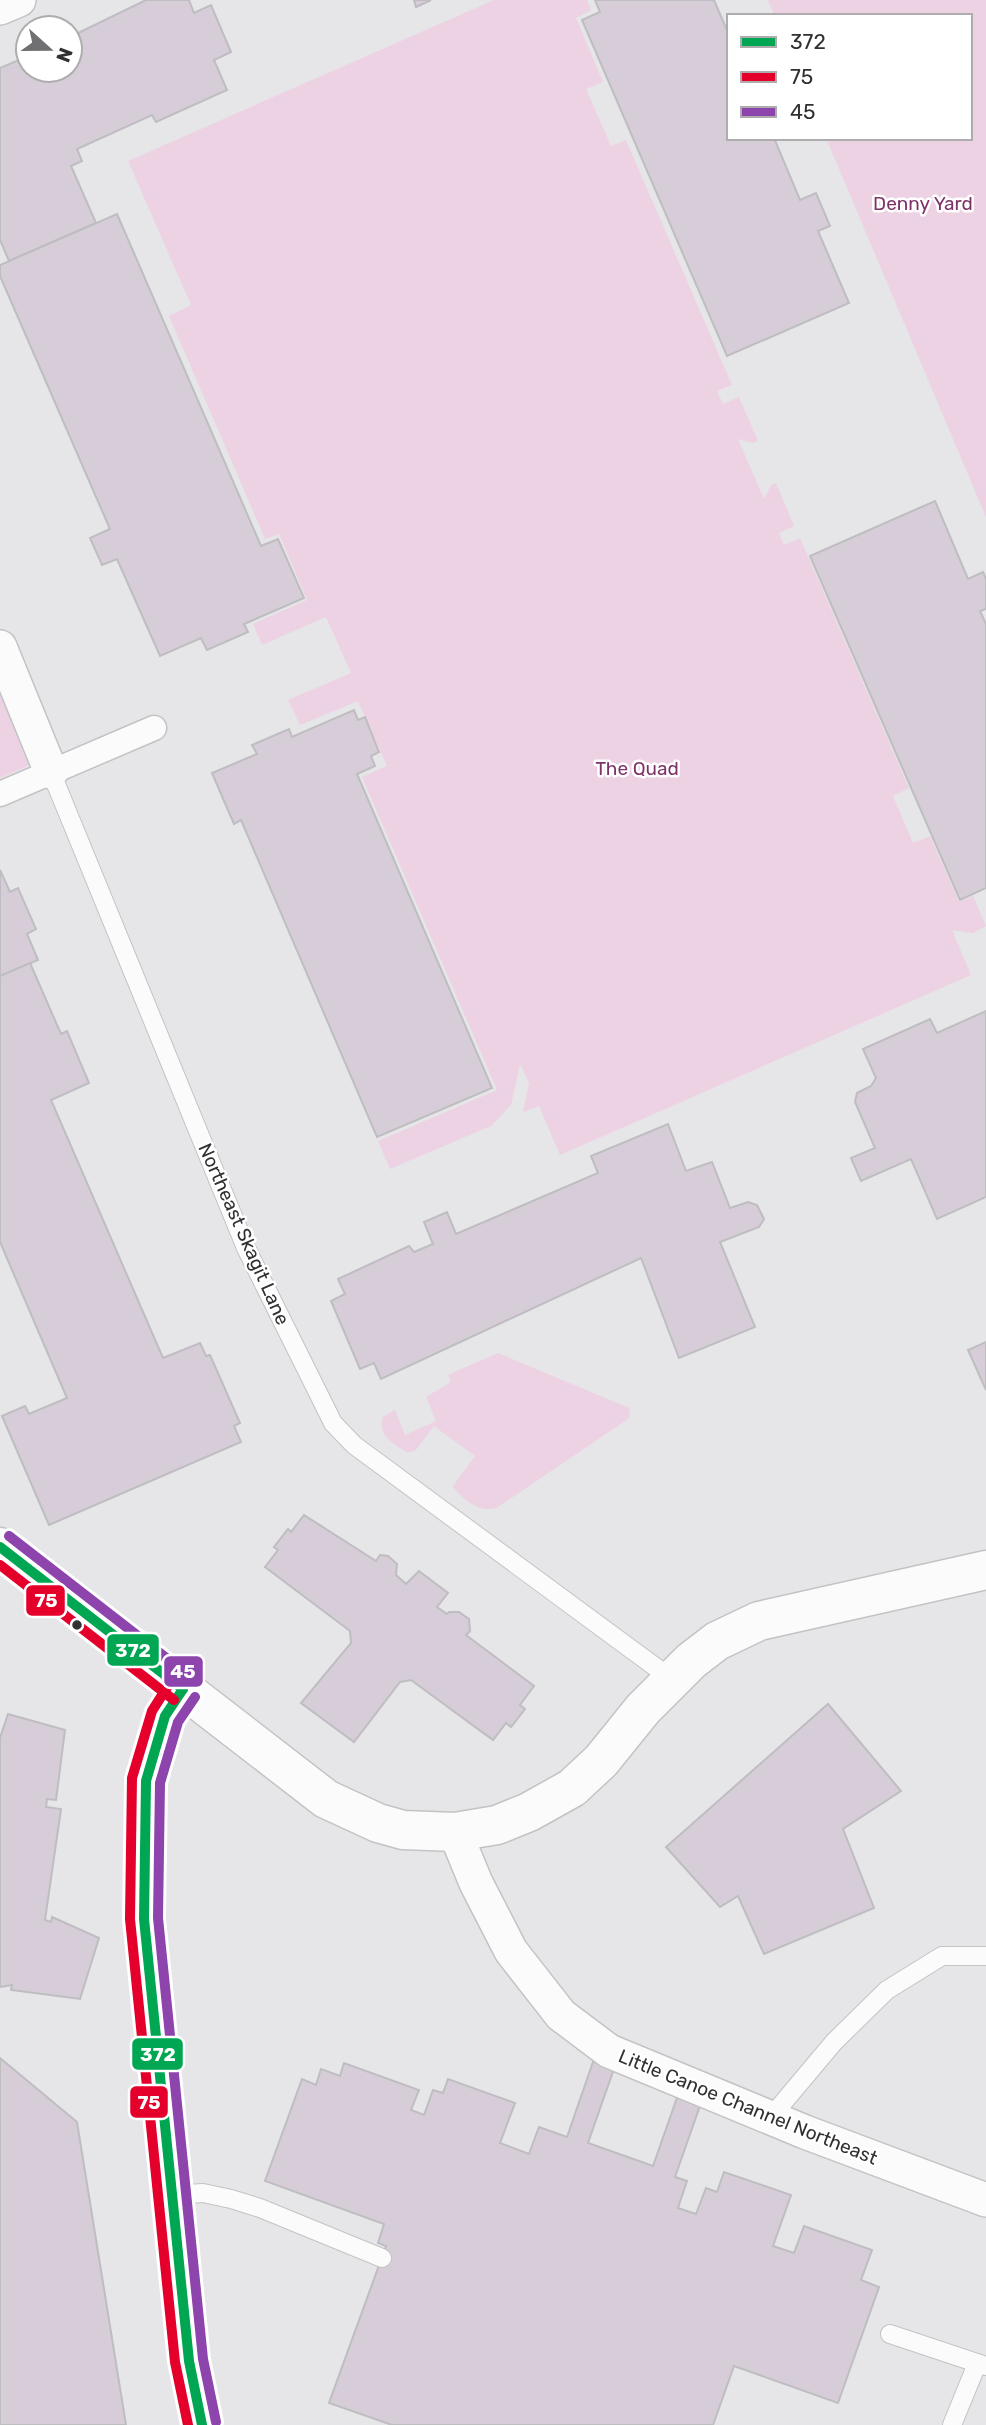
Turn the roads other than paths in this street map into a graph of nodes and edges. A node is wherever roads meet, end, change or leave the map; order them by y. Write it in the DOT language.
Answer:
graph roads {
  1 [pos="19,0"];
  2 [pos="0,8"];
  3 [pos="0,647"];
  4 [pos="154,728"];
  5 [pos="51,772"];
  6 [pos="0,794"];
  7 [pos="0,1547"];
  8 [pos="986,1570"];
  9 [pos="673,1680"];
  10 [pos="183,1689"];
  11 [pos="455,1832"];
  12 [pos="986,1956"];
  13 [pos="771,2118"];
  14 [pos="173,2195"];
  15 [pos="986,2200"];
  16 [pos="382,2258"];
  17 [pos="890,2333"];
  18 [pos="982,2365"];
  19 [pos="202,2425"];
  20 [pos="952,2425"];
  1 -- 2 [label="street"];
  3 -- 5 [label="street, Northeast Skagit Lane"];
  4 -- 5 [label="street"];
  5 -- 6 [label="street"];
  5 -- 9 [label="lane, Northeast Skagit Lane"];
  7 -- 10 [label="street"];
  8 -- 9 [label="street"];
  9 -- 11 [label="street"];
  10 -- 11 [label="street"];
  10 -- 14 [label="street"];
  11 -- 13 [label="street, Little Canoe Channel Northeast"];
  12 -- 13 [label="lane"];
  13 -- 15 [label="street, Little Canoe Channel Northeast"];
  14 -- 16 [label="lane"];
  14 -- 19 [label="street"];
  17 -- 18 [label="lane"];
  18 -- 20 [label="lane"];
}
